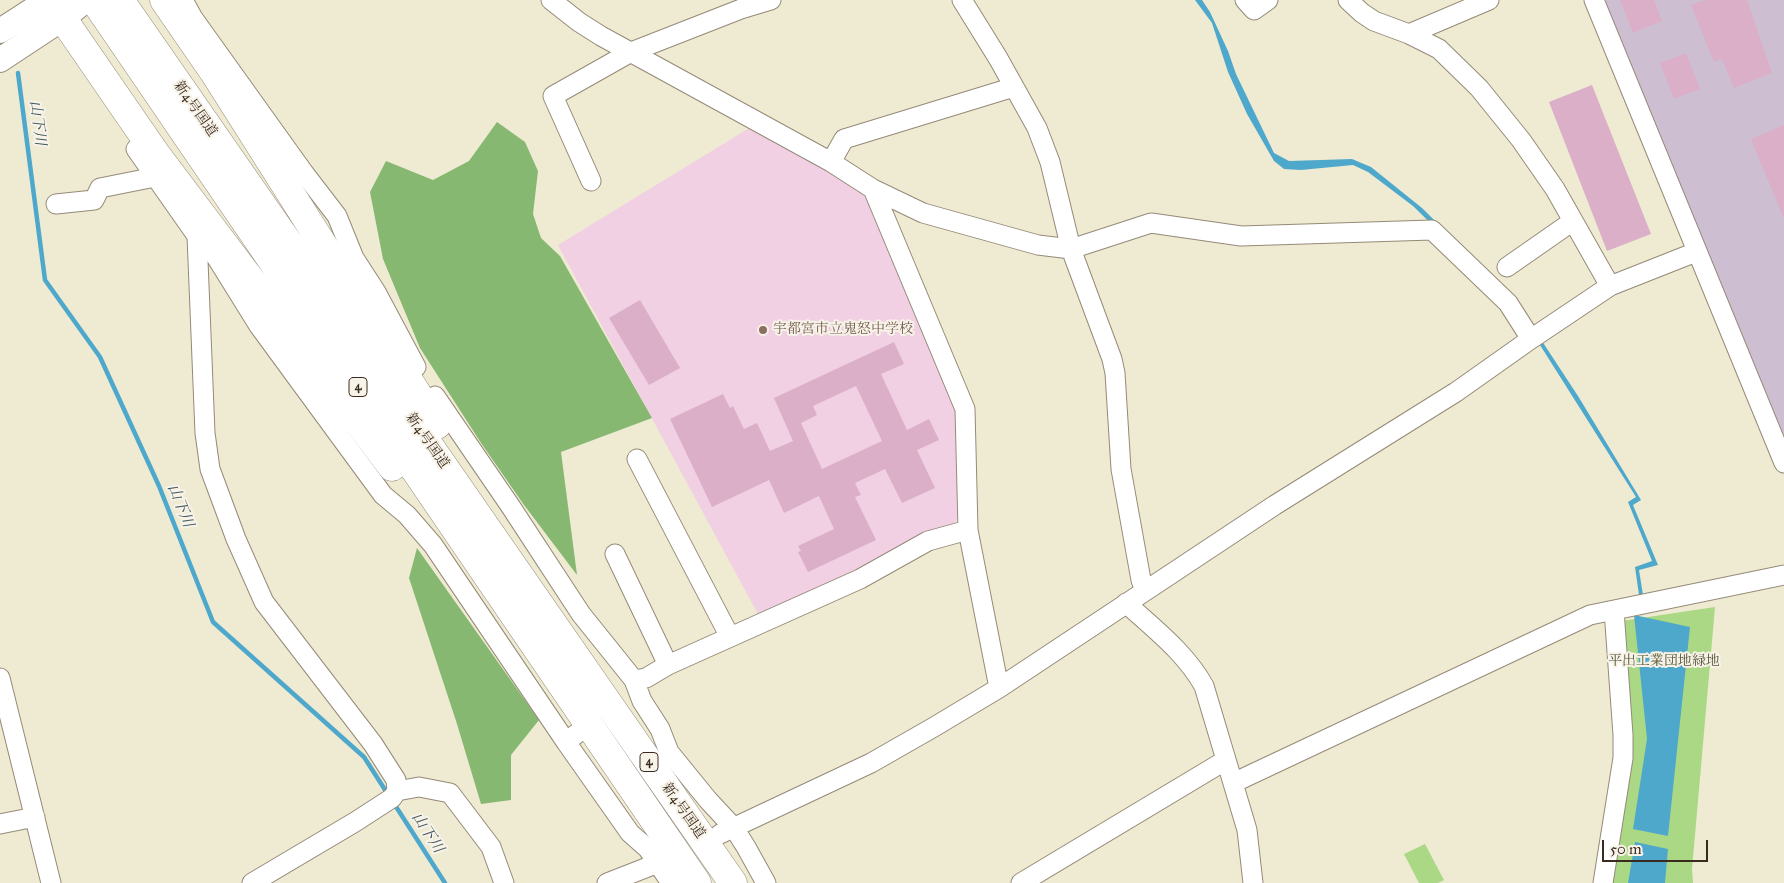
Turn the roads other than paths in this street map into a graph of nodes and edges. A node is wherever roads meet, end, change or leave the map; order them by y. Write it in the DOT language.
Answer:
graph roads {
  1 [pos="86,0"];
  2 [pos="94,0"];
  3 [pos="120,0"];
  4 [pos="164,0"];
  5 [pos="183,0"];
  6 [pos="551,0"];
  7 [pos="771,0"];
  8 [pos="962,0"];
  9 [pos="1245,0"];
  10 [pos="1268,0"];
  11 [pos="1348,0"];
  12 [pos="1489,0"];
  13 [pos="1594,0"];
  14 [pos="53,6"];
  15 [pos="0,31"];
  16 [pos="1409,34"];
  17 [pos="137,43"];
  18 [pos="631,52"];
  19 [pos="76,59"];
  20 [pos="0,60"];
  21 [pos="1014,87"];
  22 [pos="831,162"];
  23 [pos="155,177"];
  24 [pos="591,181"];
  25 [pos="873,189"];
  26 [pos="56,204"];
  27 [pos="1573,222"];
  28 [pos="206,244"];
  29 [pos="1071,250"];
  30 [pos="1696,252"];
  31 [pos="1507,267"];
  32 [pos="1610,286"];
  33 [pos="1531,339"];
  34 [pos="637,459"];
  35 [pos="1784,463"];
  36 [pos="968,530"];
  37 [pos="615,554"];
  38 [pos="1784,575"];
  39 [pos="1145,591"];
  40 [pos="1126,603"];
  41 [pos="1614,610"];
  42 [pos="730,637"];
  43 [pos="566,641"];
  44 [pos="668,665"];
  45 [pos="0,678"];
  46 [pos="634,680"];
  47 [pos="999,688"];
  48 [pos="589,724"];
  49 [pos="566,742"];
  50 [pos="1226,760"];
  51 [pos="1233,783"];
  52 [pos="397,791"];
  53 [pos="35,817"];
  54 [pos="0,824"];
  55 [pos="727,831"];
  56 [pos="653,865"];
  57 [pos="51,883"];
  58 [pos="252,883"];
  59 [pos="504,883"];
  60 [pos="607,883"];
  61 [pos="671,883"];
  62 [pos="697,883"];
  63 [pos="733,883"];
  64 [pos="766,883"];
  65 [pos="1020,883"];
  66 [pos="1253,883"];
  67 [pos="1603,883"];
  1 -- 14 [label="main road"];
  2 -- 17 [label="highway, 新4号国道 / 4"];
  3 -- 17 [label="highway, 新4号国道 / 4"];
  4 -- 43 [label="highway"];
  5 -- 46 [label="street"];
  6 -- 18 [label="street"];
  7 -- 18 [label="street"];
  8 -- 21 [label="street"];
  9 -- 10 [label="street"];
  11 -- 16 [label="street"];
  12 -- 16 [label="street"];
  13 -- 30 [label="street"];
  14 -- 15 [label="main road"];
  14 -- 20 [label="main road"];
  14 -- 48 [label="highway"];
  16 -- 27 [label="street"];
  17 -- 43 [label="highway, 新4号国道 / 4"];
  17 -- 48 [label="highway, 新4号国道 / 4"];
  18 -- 22 [label="street"];
  18 -- 24 [label="street"];
  19 -- 23 [label="street"];
  21 -- 22 [label="street"];
  21 -- 29 [label="street"];
  22 -- 25 [label="street"];
  23 -- 26 [label="street"];
  23 -- 28 [label="street"];
  25 -- 29 [label="street"];
  25 -- 36 [label="street"];
  27 -- 31 [label="street"];
  27 -- 32 [label="street"];
  28 -- 49 [label="street"];
  28 -- 52 [label="street"];
  29 -- 33 [label="street"];
  29 -- 39 [label="street"];
  30 -- 32 [label="street"];
  30 -- 35 [label="street"];
  32 -- 33 [label="street"];
  33 -- 39 [label="street"];
  34 -- 42 [label="street"];
  36 -- 42 [label="street"];
  36 -- 47 [label="street"];
  37 -- 44 [label="street"];
  38 -- 41 [label="street"];
  39 -- 40 [label="street"];
  40 -- 47 [label="street"];
  40 -- 50 [label="street"];
  41 -- 51 [label="street"];
  41 -- 67 [label="street"];
  42 -- 44 [label="street"];
  43 -- 63 [label="highway, 新4号国道 / 4"];
  44 -- 46 [label="street"];
  45 -- 53 [label="street"];
  46 -- 55 [label="street"];
  47 -- 55 [label="street"];
  48 -- 49 [label="street"];
  48 -- 62 [label="highway, 新4号国道 / 4"];
  49 -- 61 [label="street"];
  50 -- 51 [label="street"];
  50 -- 65 [label="street"];
  51 -- 66 [label="street"];
  52 -- 58 [label="street"];
  52 -- 59 [label="street"];
  53 -- 54 [label="street"];
  53 -- 57 [label="street"];
  55 -- 64 [label="street"];
  56 -- 60 [label="street"];
}
